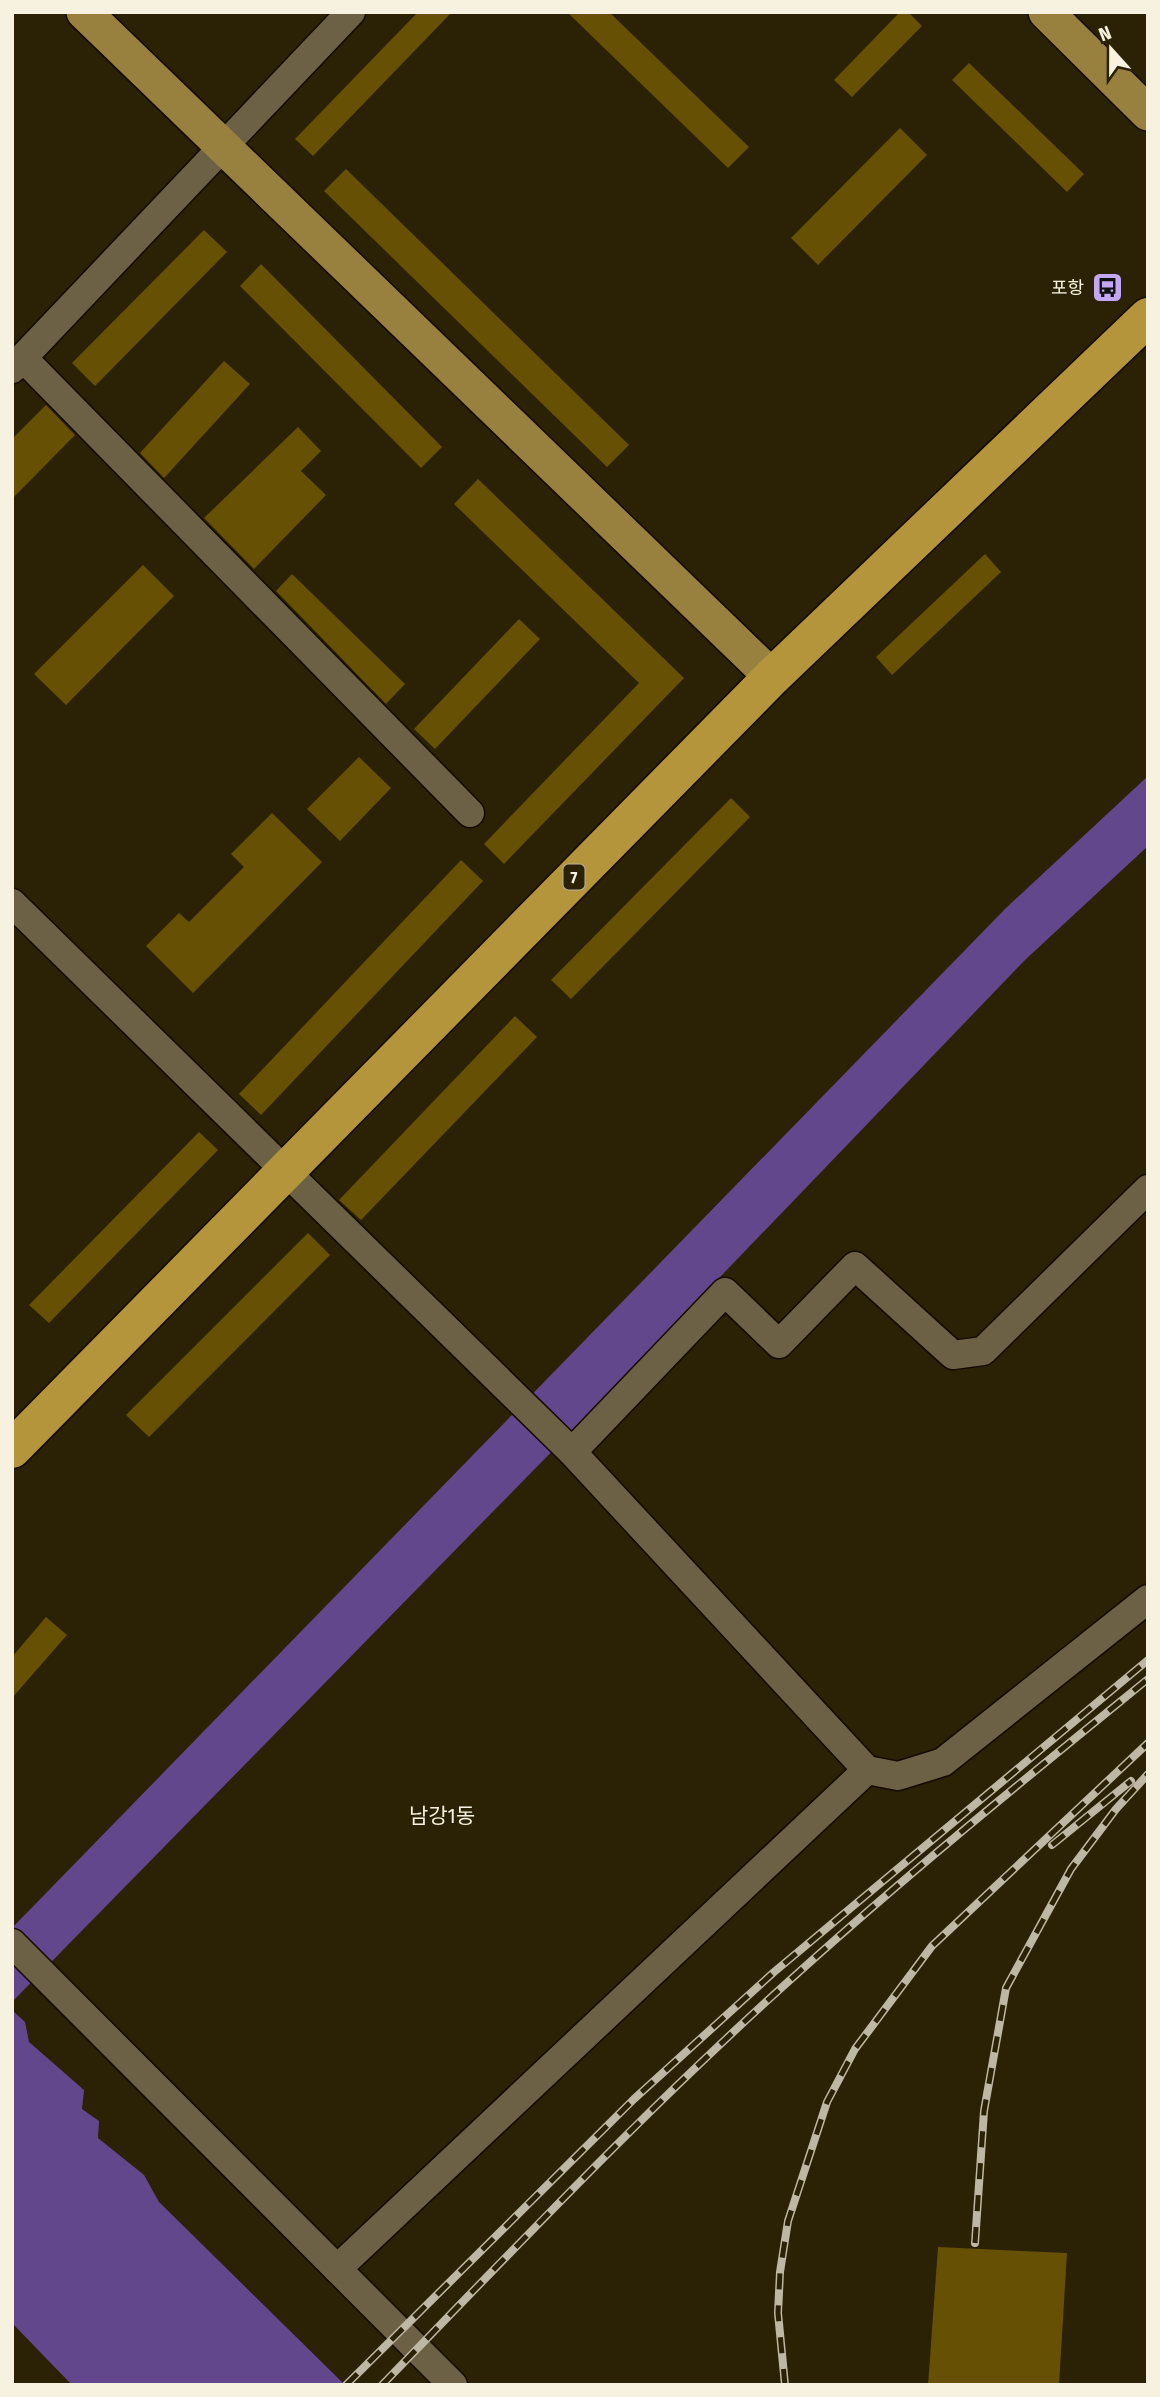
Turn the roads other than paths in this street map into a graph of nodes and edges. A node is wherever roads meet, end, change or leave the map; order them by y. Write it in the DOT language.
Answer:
graph roads {
  1 [pos="84,12"];
  2 [pos="351,12"];
  3 [pos="1046,12"];
  4 [pos="1148,113"];
  5 [pos="224,146"];
  6 [pos="1148,317"];
  7 [pos="18,363"];
  8 [pos="772,677"];
  9 [pos="470,813"];
  10 [pos="12,903"];
  11 [pos="286,1170"];
  12 [pos="1148,1189"];
  13 [pos="12,1448"];
  14 [pos="572,1452"];
  15 [pos="1148,1599"];
  16 [pos="867,1770"];
  17 [pos="12,1943"];
  18 [pos="337,2269"];
  19 [pos="453,2385"];
  1 -- 5 [label="main road"];
  2 -- 5 [label="street"];
  3 -- 4 [label="main road"];
  5 -- 7 [label="street"];
  5 -- 8 [label="main road"];
  6 -- 8 [label="highway, 7"];
  7 -- 9 [label="street"];
  8 -- 11 [label="highway, 7"];
  10 -- 11 [label="street"];
  11 -- 13 [label="highway, 7"];
  11 -- 14 [label="street"];
  12 -- 14 [label="street"];
  14 -- 16 [label="street"];
  15 -- 16 [label="street"];
  16 -- 18 [label="street"];
  17 -- 18 [label="street"];
  18 -- 19 [label="street"];
}
